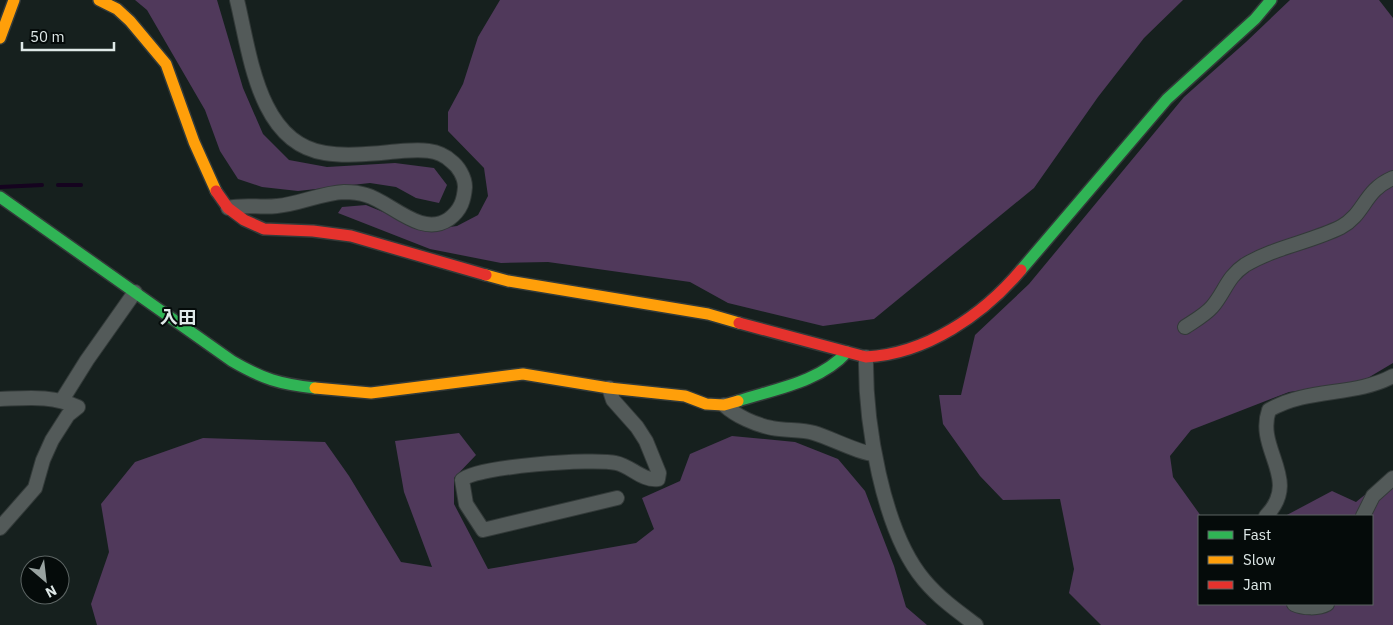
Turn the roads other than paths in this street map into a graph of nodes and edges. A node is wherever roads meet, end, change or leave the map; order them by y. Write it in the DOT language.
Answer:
graph roads {
  1 [pos="14,0"];
  2 [pos="99,0"];
  3 [pos="237,0"];
  4 [pos="1271,0"];
  5 [pos="0,38"];
  6 [pos="1393,178"];
  7 [pos="0,198"];
  8 [pos="228,208"];
  9 [pos="135,292"];
  10 [pos="1185,328"];
  11 [pos="847,352"];
  12 [pos="866,357"];
  13 [pos="1393,376"];
  14 [pos="609,388"];
  15 [pos="0,399"];
  16 [pos="62,400"];
  17 [pos="724,405"];
  18 [pos="875,454"];
  19 [pos="1393,478"];
  20 [pos="617,498"];
  21 [pos="1267,515"];
  22 [pos="1363,515"];
  23 [pos="0,528"];
  24 [pos="1297,605"];
  25 [pos="1326,605"];
  26 [pos="976,625"];
  1 -- 5 [label="main road"];
  2 -- 8 [label="main road"];
  3 -- 8 [label="street"];
  4 -- 12 [label="main road"];
  6 -- 10 [label="street"];
  7 -- 9 [label="main road"];
  8 -- 11 [label="main road"];
  9 -- 14 [label="main road"];
  9 -- 16 [label="street"];
  11 -- 12 [label="main road"];
  11 -- 17 [label="main road"];
  12 -- 18 [label="street"];
  13 -- 21 [label="street"];
  14 -- 17 [label="main road"];
  14 -- 20 [label="street"];
  15 -- 16 [label="street"];
  16 -- 23 [label="street"];
  17 -- 18 [label="street"];
  18 -- 26 [label="street"];
  19 -- 22 [label="street"];
  24 -- 25 [label="street"];
}
